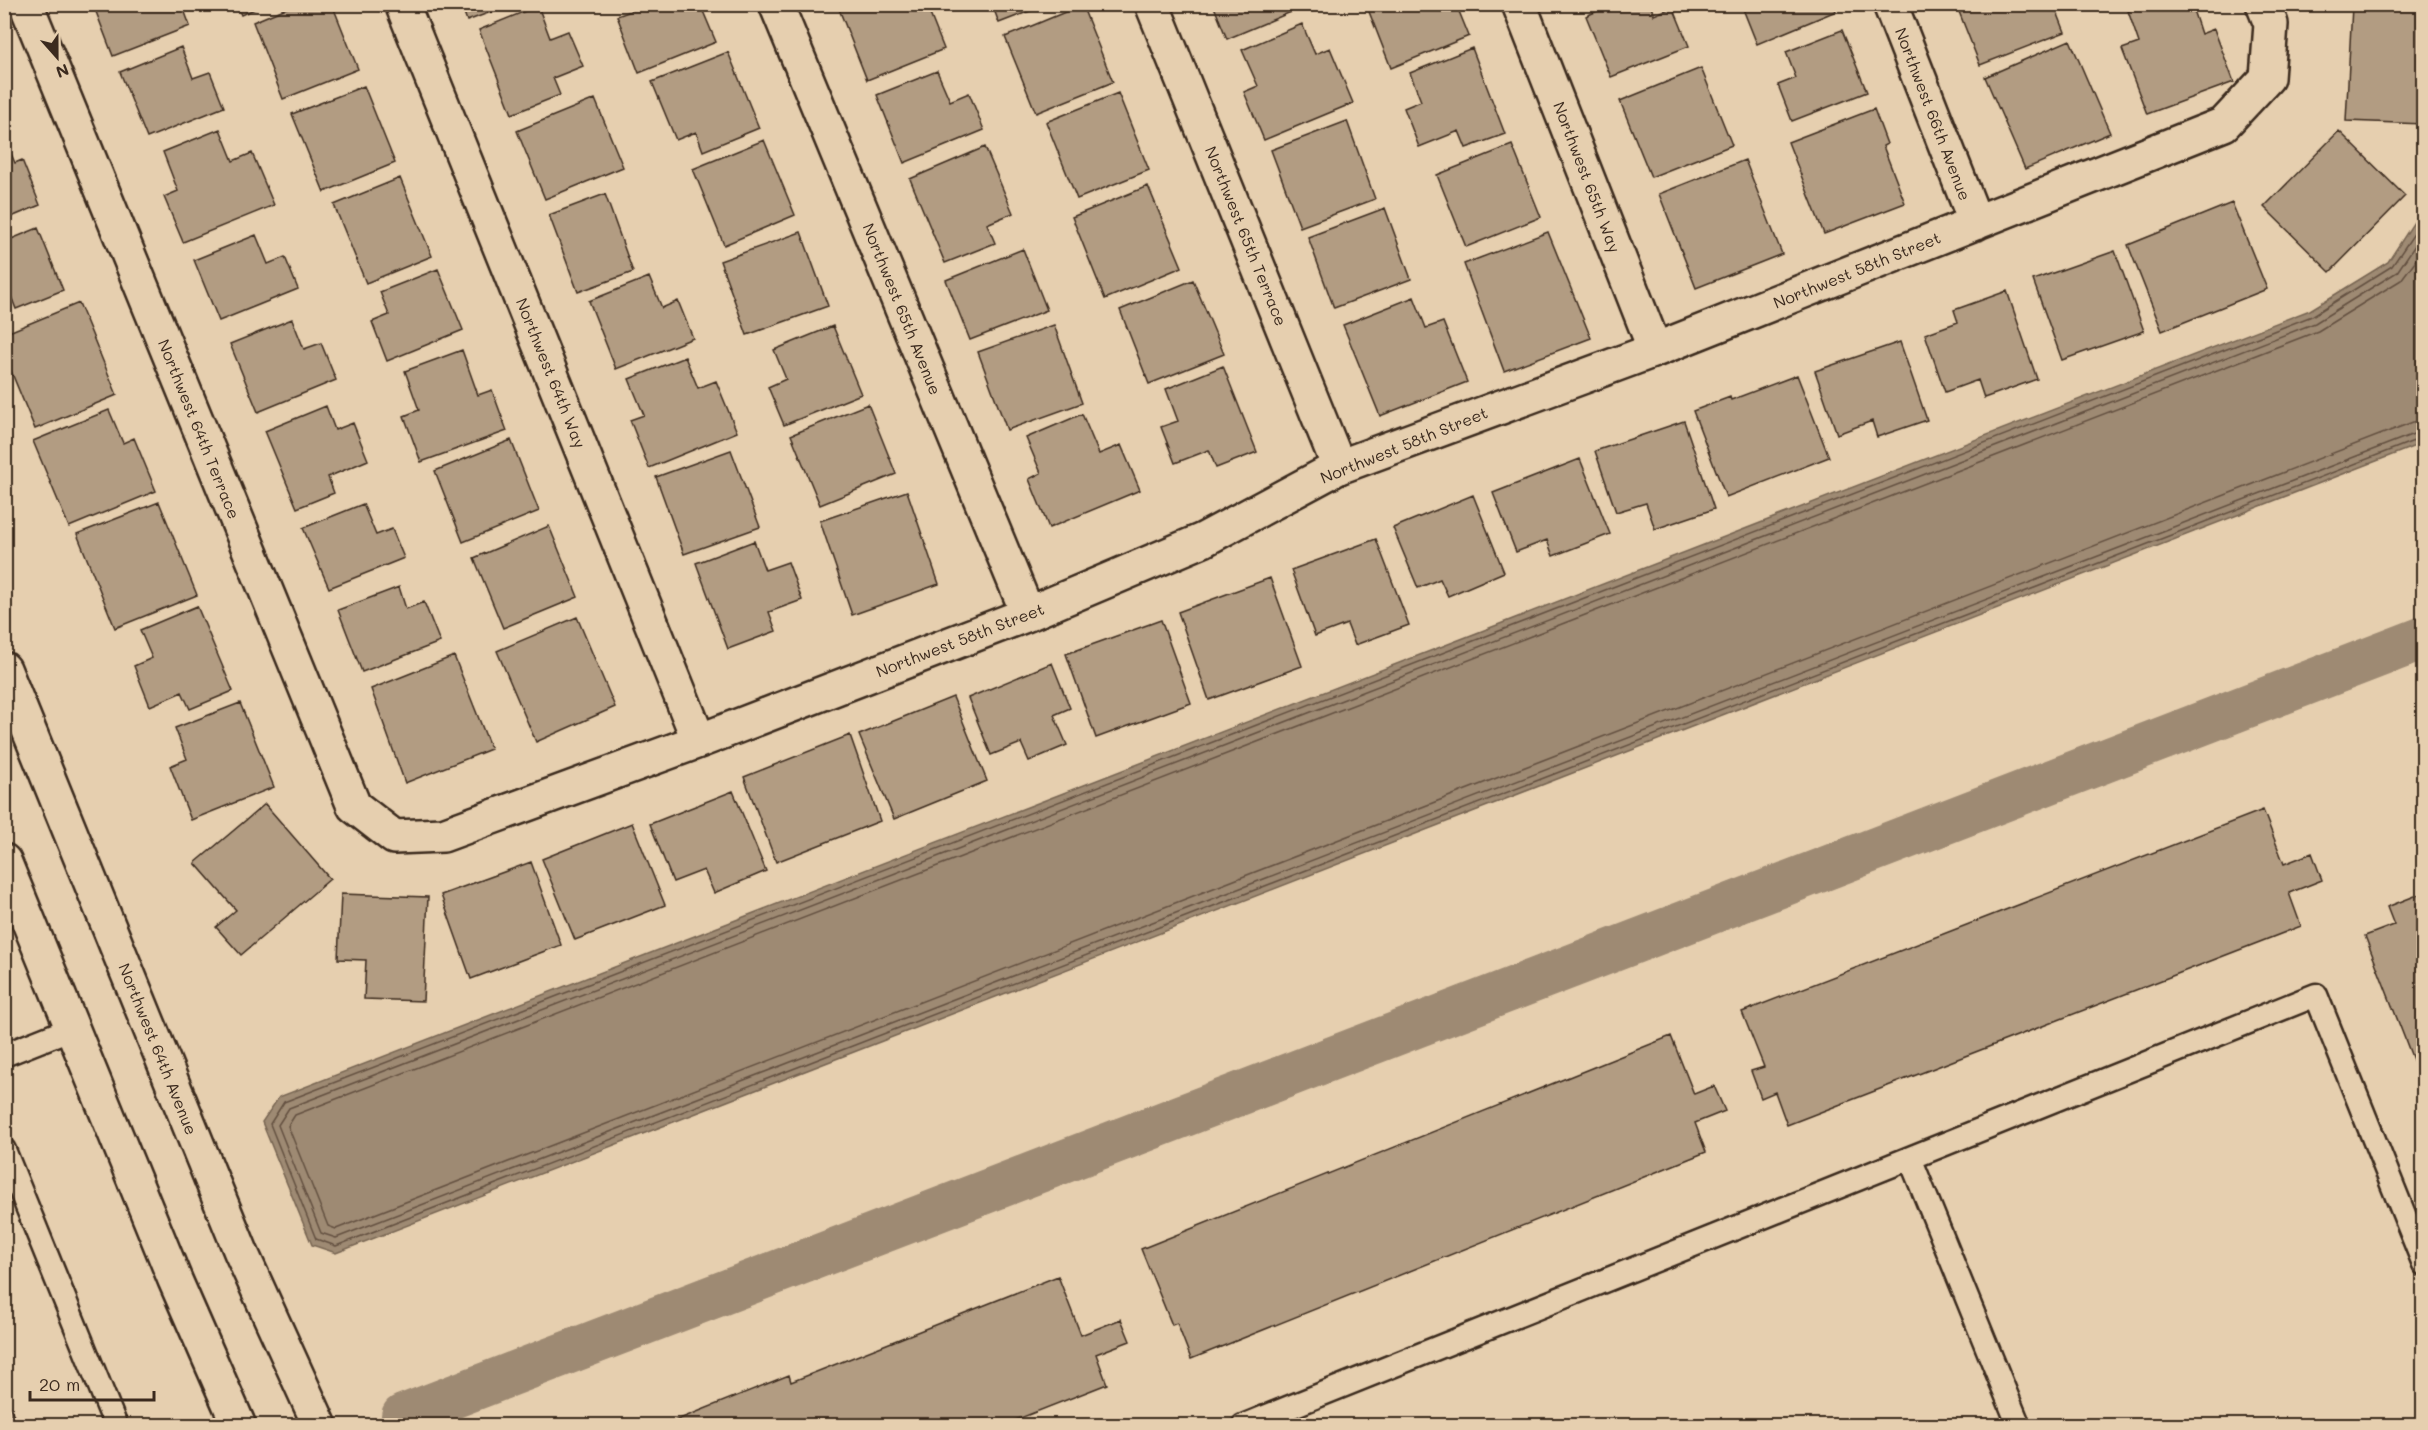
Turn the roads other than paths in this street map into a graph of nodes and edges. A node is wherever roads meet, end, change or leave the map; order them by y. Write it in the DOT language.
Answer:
graph roads {
  1 [pos="26,4"];
  2 [pos="402,4"];
  3 [pos="776,4"];
  4 [pos="1152,4"];
  5 [pos="1519,4"];
  6 [pos="1890,4"];
  7 [pos="2263,4"];
  8 [pos="1976,222"];
  9 [pos="1655,350"];
  10 [pos="1340,467"];
  11 [pos="1028,614"];
  12 [pos="4,669"];
  13 [pos="699,741"];
  14 [pos="394,837"];
  15 [pos="4,861"];
  16 [pos="72,1028"];
  17 [pos="4,1055"];
  18 [pos="4,1150"];
  19 [pos="1910,1158"];
  20 [pos="2424,1264"];
  21 [pos="1266,1421"];
  22 [pos="116,1425"];
  23 [pos="239,1425"];
  24 [pos="320,1425"];
  25 [pos="1243,1425"];
  26 [pos="2019,1425"];
  1 -- 14 [label="street, Northwest 64th Terrace"];
  2 -- 13 [label="street, Northwest 64th Way"];
  3 -- 11 [label="street, Northwest 65th Avenue"];
  4 -- 10 [label="street, Northwest 65th Terrace"];
  5 -- 9 [label="street, Northwest 65th Way"];
  6 -- 8 [label="street, Northwest 66th Avenue"];
  7 -- 8 [label="street, Northwest 58th Street"];
  8 -- 9 [label="street, Northwest 58th Street"];
  9 -- 10 [label="street, Northwest 58th Street"];
  10 -- 11 [label="street, Northwest 58th Street"];
  11 -- 13 [label="street, Northwest 58th Street"];
  12 -- 24 [label="street, Northwest 64th Avenue"];
  13 -- 14 [label="street, Northwest 58th Street"];
  15 -- 16 [label="street"];
  16 -- 17 [label="lane"];
  16 -- 23 [label="street"];
  18 -- 22 [label="lane"];
  19 -- 20 [label="lane"];
  19 -- 21 [label="lane"];
  19 -- 26 [label="lane"];
  21 -- 25 [label="lane"];
}
